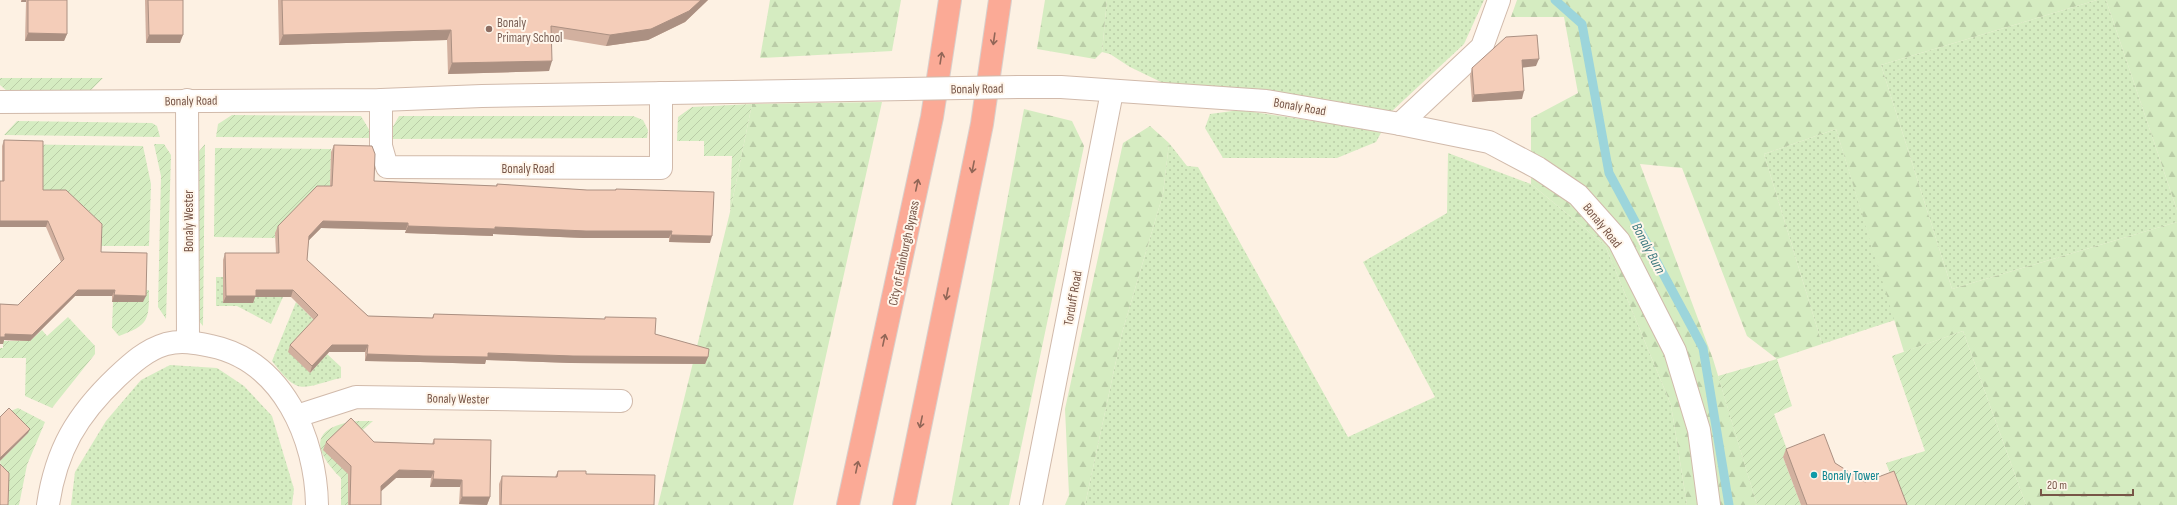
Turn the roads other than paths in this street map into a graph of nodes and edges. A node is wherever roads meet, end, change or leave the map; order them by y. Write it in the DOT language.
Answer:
graph roads {
  1 [pos="950,0"];
  2 [pos="1000,0"];
  3 [pos="1500,0"];
  4 [pos="1112,92"];
  5 [pos="661,93"];
  6 [pos="187,100"];
  7 [pos="381,100"];
  8 [pos="0,102"];
  9 [pos="1400,124"];
  10 [pos="188,341"];
  11 [pos="621,401"];
  12 [pos="298,416"];
  13 [pos="48,505"];
  14 [pos="317,505"];
  15 [pos="848,505"];
  16 [pos="904,505"];
  17 [pos="1031,505"];
  18 [pos="1709,505"];
  15 -- 1 [label="highway, City of Edinburgh Bypass, one-way"];
  2 -- 16 [label="highway, one-way"];
  3 -- 9 [label="street"];
  4 -- 5 [label="street, Bonaly Road, bridge"];
  4 -- 9 [label="street, Bonaly Road"];
  4 -- 17 [label="street, Torduff Road"];
  5 -- 7 [label="street, Bonaly Road"];
  5 -- 7 [label="street, Bonaly Road"];
  6 -- 7 [label="street, Bonaly Road"];
  6 -- 8 [label="street, Bonaly Road"];
  6 -- 10 [label="street, Bonaly Wester"];
  9 -- 18 [label="street, Bonaly Road"];
  10 -- 12 [label="street"];
  10 -- 13 [label="street"];
  11 -- 12 [label="street, Bonaly Wester"];
  12 -- 14 [label="street"];
}
